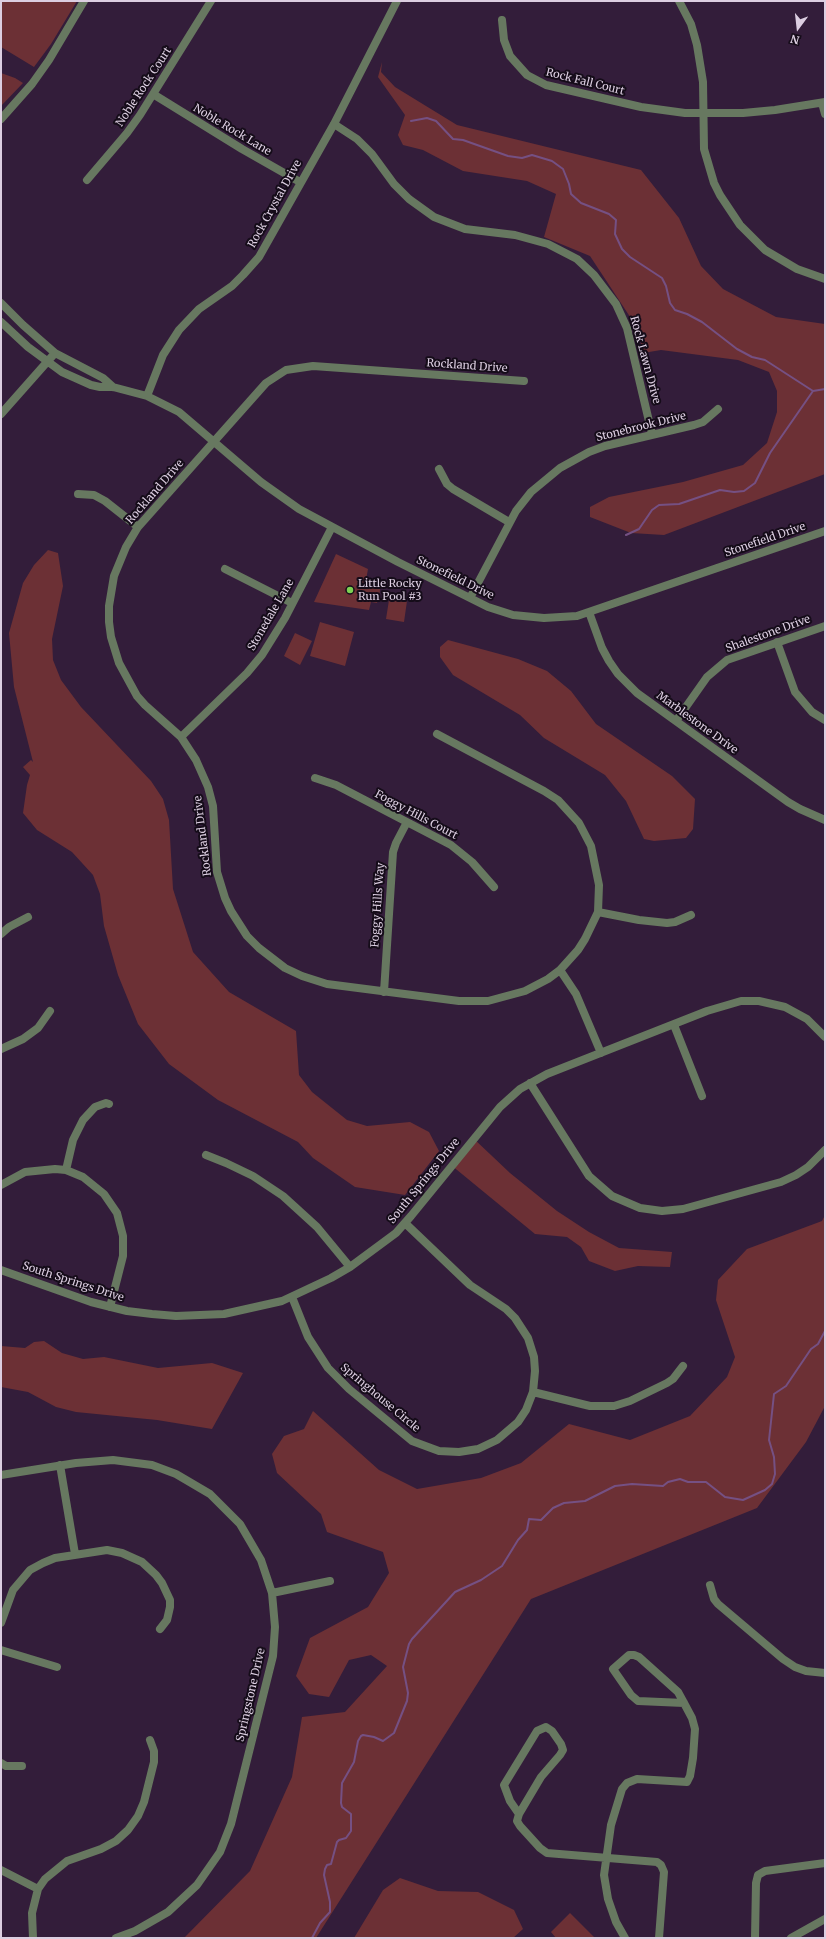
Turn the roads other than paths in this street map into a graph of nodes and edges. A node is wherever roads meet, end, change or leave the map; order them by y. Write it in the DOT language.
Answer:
graph roads {
  1 [pos="84,1"];
  2 [pos="211,1"];
  3 [pos="397,1"];
  4 [pos="679,1"];
  5 [pos="502,20"];
  6 [pos="153,94"];
  7 [pos="824,102"];
  8 [pos="702,113"];
  9 [pos="825,114"];
  10 [pos="1,119"];
  11 [pos="334,124"];
  12 [pos="87,180"];
  13 [pos="300,182"];
  14 [pos="825,279"];
  15 [pos="1,303"];
  16 [pos="1,322"];
  17 [pos="55,353"];
  18 [pos="48,363"];
  19 [pos="524,381"];
  20 [pos="113,387"];
  21 [pos="147,396"];
  22 [pos="718,409"];
  23 [pos="1,414"];
  24 [pos="652,434"];
  25 [pos="214,441"];
  26 [pos="439,469"];
  27 [pos="78,494"];
  28 [pos="509,522"];
  29 [pos="138,527"];
  30 [pos="332,527"];
  31 [pos="825,532"];
  32 [pos="225,570"];
  33 [pos="470,598"];
  34 [pos="292,603"];
  35 [pos="589,612"];
  36 [pos="825,626"];
  37 [pos="777,642"];
  38 [pos="825,720"];
  39 [pos="676,721"];
  40 [pos="437,734"];
  41 [pos="181,737"];
  42 [pos="316,778"];
  43 [pos="825,820"];
  44 [pos="407,822"];
  45 [pos="494,887"];
  46 [pos="598,912"];
  47 [pos="690,915"];
  48 [pos="28,917"];
  49 [pos="1,934"];
  50 [pos="560,970"];
  51 [pos="384,992"];
  52 [pos="50,1011"];
  53 [pos="674,1025"];
  54 [pos="825,1038"];
  55 [pos="1,1049"];
  56 [pos="601,1053"];
  57 [pos="530,1082"];
  58 [pos="702,1096"];
  59 [pos="109,1104"];
  60 [pos="825,1150"];
  61 [pos="206,1155"];
  62 [pos="66,1170"];
  63 [pos="1,1185"];
  64 [pos="405,1223"];
  65 [pos="350,1268"];
  66 [pos="1,1270"];
  67 [pos="292,1297"];
  68 [pos="110,1307"];
  69 [pos="683,1366"];
  70 [pos="533,1392"];
  71 [pos="60,1465"];
  72 [pos="1,1475"];
  73 [pos="75,1554"];
  74 [pos="330,1581"];
  75 [pos="710,1585"];
  76 [pos="272,1593"];
  77 [pos="1,1624"];
  78 [pos="160,1629"];
  79 [pos="1,1650"];
  80 [pos="57,1667"];
  81 [pos="825,1673"];
  82 [pos="684,1703"];
  83 [pos="150,1740"];
  84 [pos="1,1763"];
  85 [pos="22,1766"];
  86 [pos="519,1814"];
  87 [pos="606,1858"];
  88 [pos="825,1863"];
  89 [pos="1,1870"];
  90 [pos="38,1889"];
  91 [pos="825,1919"];
  92 [pos="33,1938"];
  93 [pos="116,1938"];
  94 [pos="625,1938"];
  95 [pos="659,1938"];
  96 [pos="754,1938"];
  97 [pos="791,1938"];
  1 -- 10 [label="street"];
  2 -- 6 [label="street, Noble Rock Court"];
  3 -- 11 [label="street, Rock Crystal Drive"];
  4 -- 8 [label="street"];
  5 -- 8 [label="street, Rock Fall Court"];
  6 -- 12 [label="street, Noble Rock Court"];
  6 -- 13 [label="street, Noble Rock Lane"];
  7 -- 8 [label="street, Rock Fall Court"];
  7 -- 9 [label="street"];
  8 -- 14 [label="street"];
  11 -- 13 [label="street, Rock Crystal Drive"];
  11 -- 24 [label="street, Rock Lawn Drive"];
  13 -- 21 [label="street, Rock Crystal Drive"];
  15 -- 17 [label="street, Stonefield Drive"];
  16 -- 18 [label="street, Stonefield Drive"];
  17 -- 18 [label="street"];
  17 -- 20 [label="street, Stonefield Drive"];
  18 -- 20 [label="street, Stonefield Drive"];
  18 -- 23 [label="street"];
  19 -- 25 [label="street, Rockland Drive"];
  20 -- 21 [label="street, Stonefield Drive"];
  21 -- 25 [label="street, Stonefield Drive"];
  22 -- 24 [label="street, Stonebrook Drive"];
  24 -- 28 [label="street, Stonebrook Drive"];
  25 -- 29 [label="street, Rockland Drive"];
  25 -- 30 [label="street, Stonefield Drive"];
  26 -- 28 [label="street"];
  27 -- 29 [label="street"];
  28 -- 33 [label="street, Stonebrook Drive"];
  29 -- 41 [label="street, Rockland Drive"];
  30 -- 33 [label="street, Stonefield Drive"];
  30 -- 34 [label="street, Stonedale Lane"];
  31 -- 35 [label="street, Stonefield Drive"];
  32 -- 34 [label="street"];
  33 -- 35 [label="street, Stonefield Drive"];
  34 -- 41 [label="street, Stonedale Lane"];
  35 -- 39 [label="street, Marblestone Drive"];
  36 -- 37 [label="street, Shalestone Drive"];
  37 -- 38 [label="street"];
  37 -- 39 [label="street, Shalestone Drive"];
  39 -- 43 [label="street, Marblestone Drive"];
  40 -- 46 [label="street, Rockland Drive"];
  41 -- 51 [label="street, Rockland Drive"];
  42 -- 44 [label="street, Foggy Hills Court"];
  44 -- 45 [label="street, Foggy Hills Court"];
  44 -- 51 [label="street, Foggy Hills Way"];
  46 -- 47 [label="street"];
  46 -- 50 [label="street, Rockland Drive"];
  48 -- 49 [label="street"];
  50 -- 51 [label="street, Rockland Drive"];
  50 -- 56 [label="street"];
  52 -- 55 [label="street"];
  53 -- 54 [label="street, South Springs Drive"];
  53 -- 56 [label="street, South Springs Drive"];
  53 -- 58 [label="street"];
  56 -- 57 [label="street, South Springs Drive"];
  57 -- 60 [label="street"];
  57 -- 64 [label="street, South Springs Drive"];
  59 -- 62 [label="street"];
  61 -- 65 [label="street"];
  62 -- 63 [label="street"];
  62 -- 68 [label="street"];
  64 -- 65 [label="street, South Springs Drive"];
  64 -- 70 [label="street, Springhouse Circle"];
  65 -- 67 [label="street, South Springs Drive"];
  66 -- 68 [label="street, South Springs Drive"];
  67 -- 68 [label="street, South Springs Drive"];
  67 -- 70 [label="street, Springhouse Circle"];
  69 -- 70 [label="street"];
  71 -- 72 [label="street, Springstone Drive"];
  71 -- 73 [label="street"];
  71 -- 76 [label="street, Springstone Drive"];
  73 -- 77 [label="street"];
  73 -- 78 [label="street"];
  74 -- 76 [label="street"];
  75 -- 81 [label="street"];
  76 -- 93 [label="street, Springstone Drive"];
  79 -- 80 [label="street"];
  82 -- 82 [label="street"];
  82 -- 87 [label="street"];
  83 -- 90 [label="street"];
  84 -- 85 [label="street"];
  86 -- 86 [label="street"];
  86 -- 87 [label="street"];
  87 -- 94 [label="street"];
  87 -- 95 [label="street"];
  88 -- 96 [label="street"];
  89 -- 90 [label="street"];
  90 -- 92 [label="street"];
  91 -- 97 [label="street"];
}
